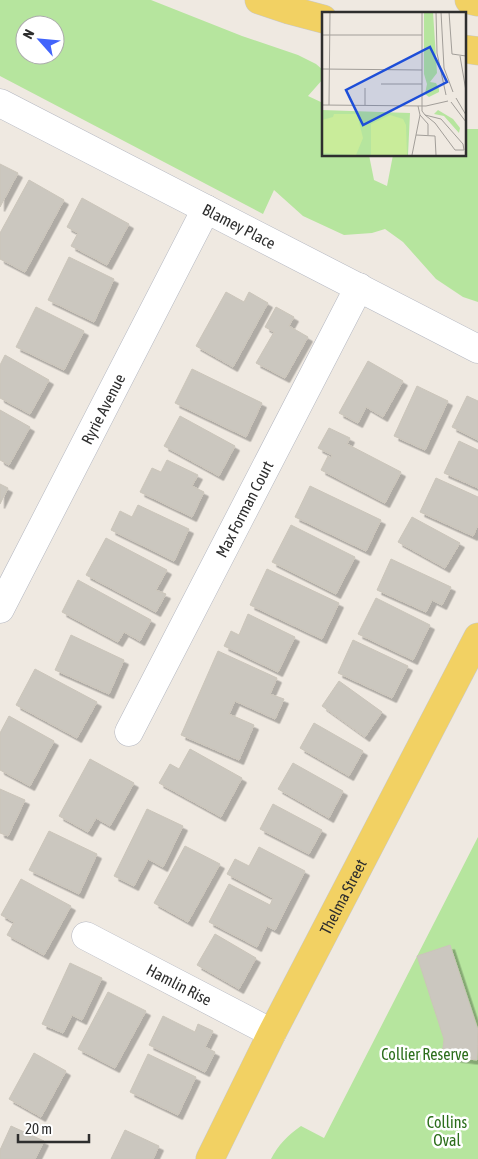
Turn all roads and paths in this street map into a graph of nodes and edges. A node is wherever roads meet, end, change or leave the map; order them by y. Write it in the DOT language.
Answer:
graph roads {
  1 [pos="259,0"];
  2 [pos="469,0"];
  3 [pos="478,2"];
  4 [pos="322,19"];
  5 [pos="0,103"];
  6 [pos="206,209"];
  7 [pos="359,287"];
  8 [pos="478,349"];
  9 [pos="0,609"];
  10 [pos="478,637"];
  11 [pos="129,732"];
  12 [pos="86,936"];
  13 [pos="272,1033"];
  14 [pos="210,1159"];
  1 -- 4 [label="main road"];
  2 -- 3 [label="main road"];
  5 -- 6 [label="street, Blamey Place"];
  6 -- 7 [label="street, Blamey Place"];
  6 -- 9 [label="street, Ryrie Avenue"];
  7 -- 8 [label="street, Blamey Place"];
  7 -- 11 [label="street, Max Forman Court"];
  10 -- 13 [label="main road, Thelma Street"];
  12 -- 13 [label="street, Hamlin Rise"];
  13 -- 14 [label="main road, Thelma Street"];
}
